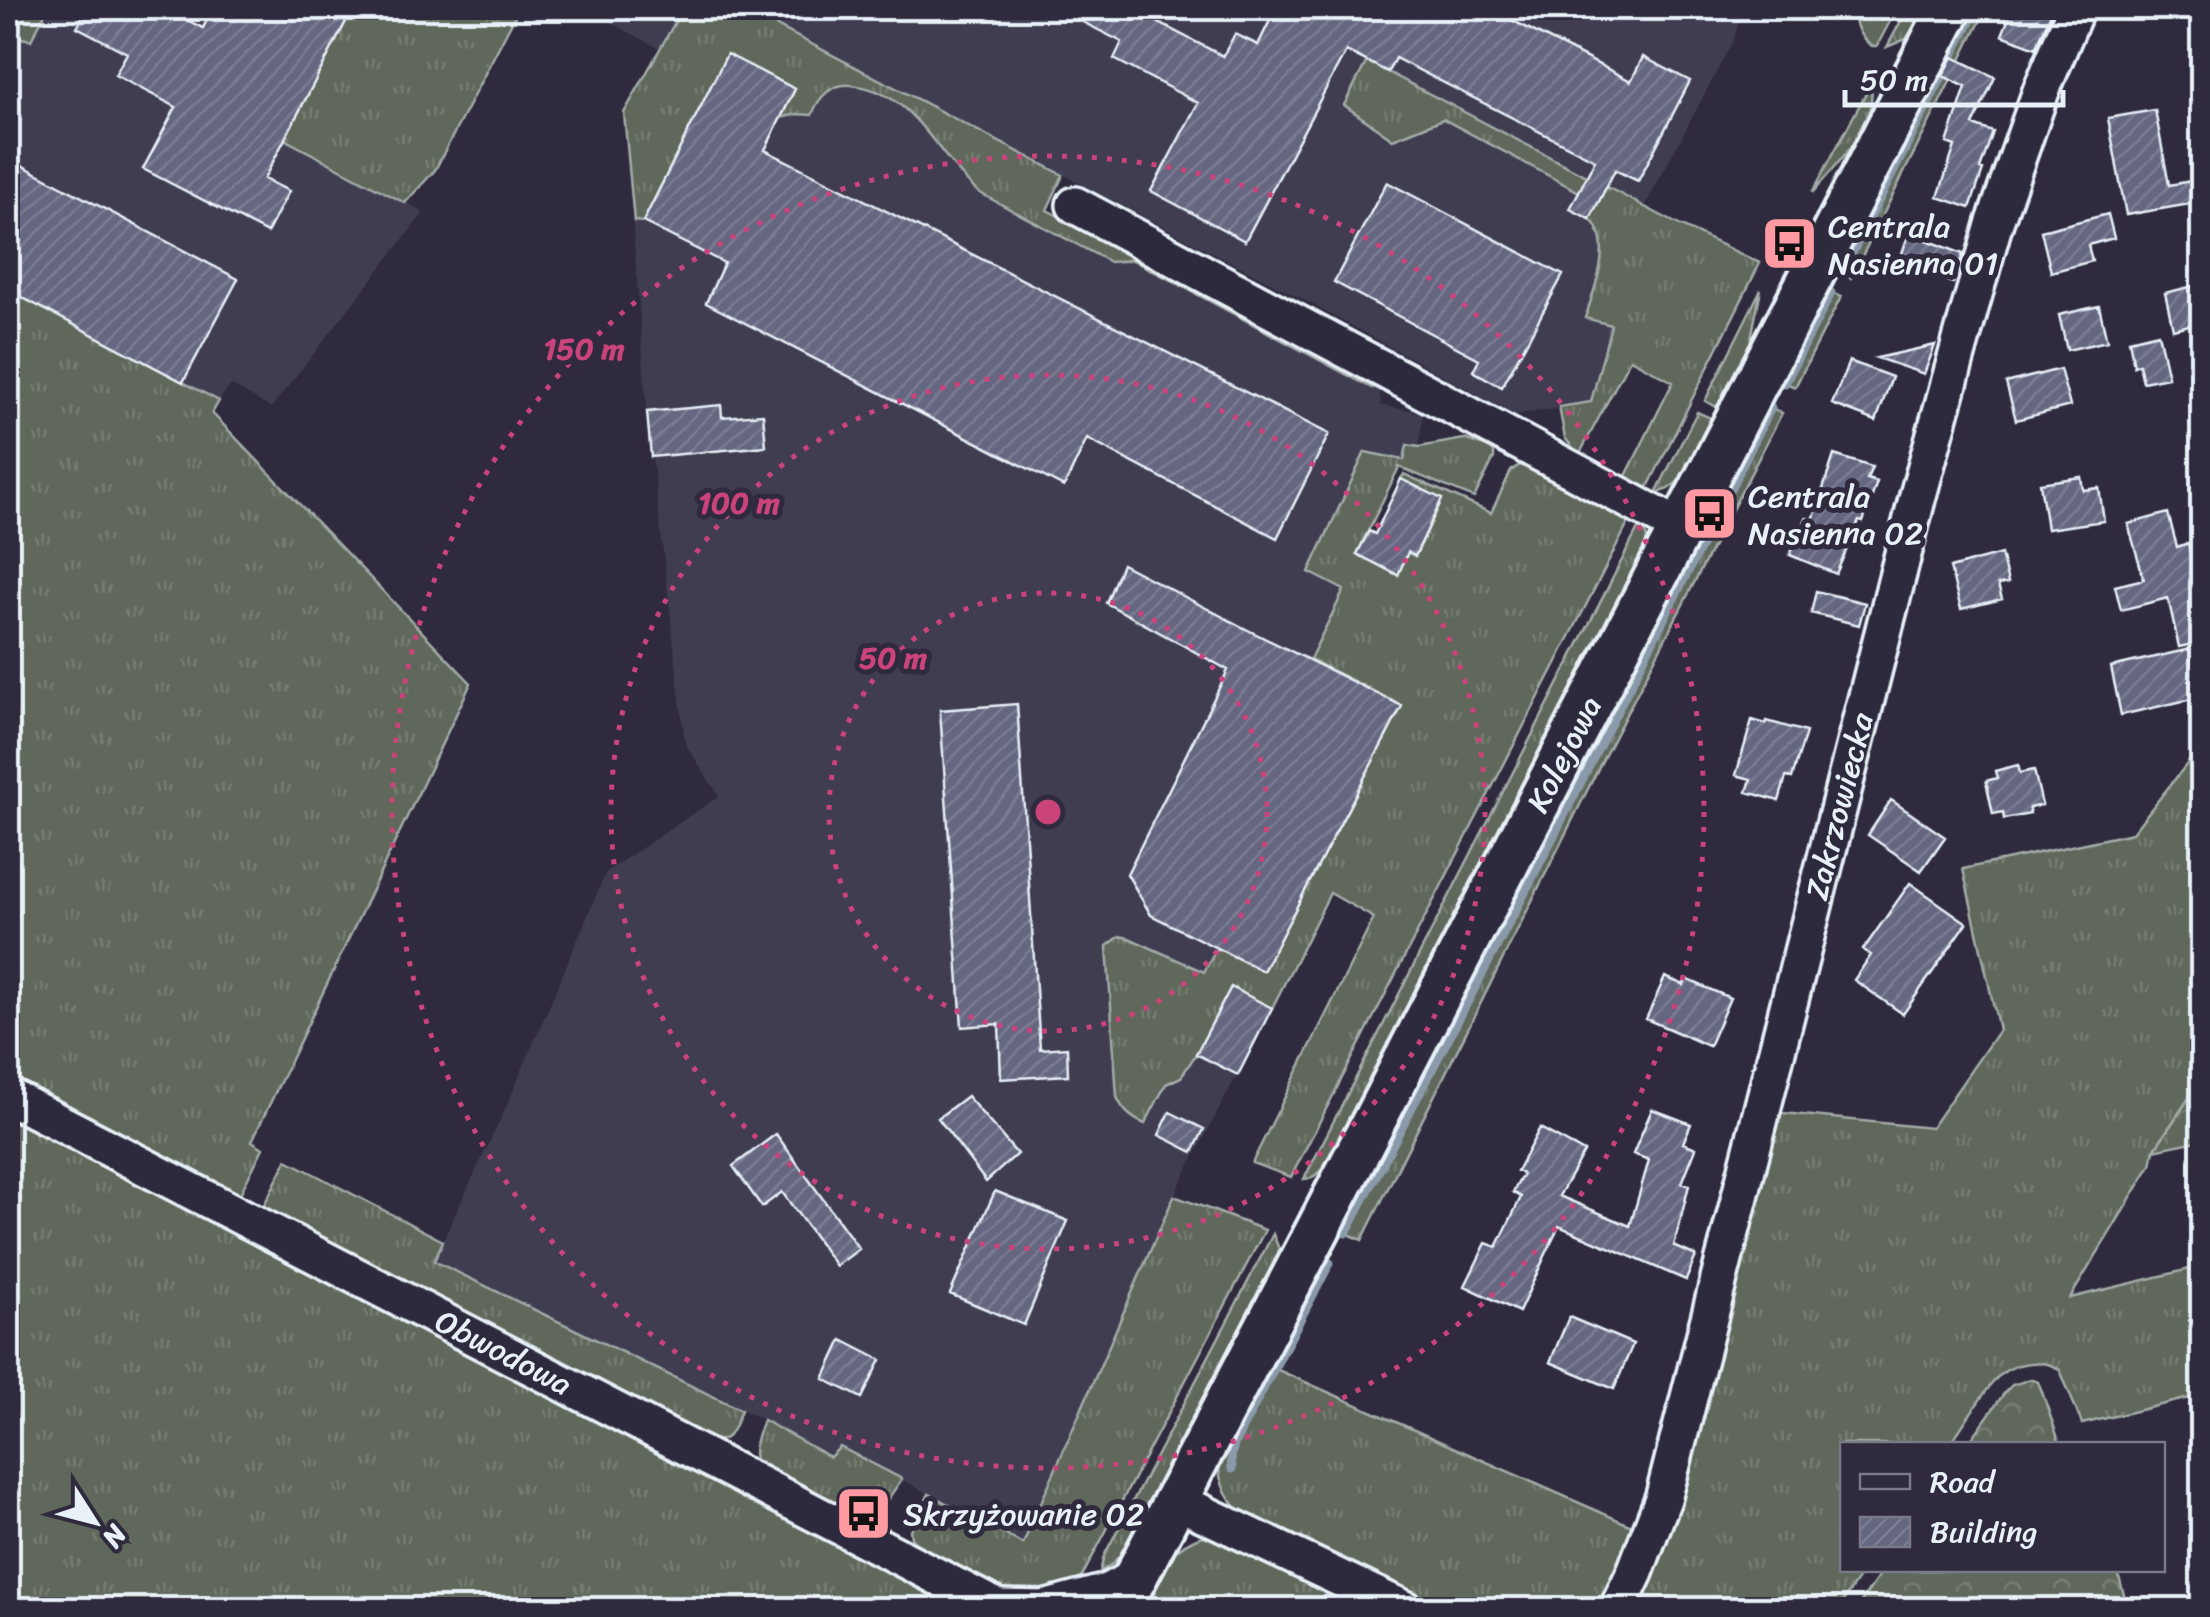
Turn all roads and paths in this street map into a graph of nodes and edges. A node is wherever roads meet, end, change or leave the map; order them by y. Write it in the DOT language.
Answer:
graph roads {
  1 [pos="1950,8"];
  2 [pos="2076,8"];
  3 [pos="1074,205"];
  4 [pos="1680,528"];
  5 [pos="8,1096"];
  6 [pos="1176,1500"];
  7 [pos="1126,1594"];
  8 [pos="1001,1609"];
  9 [pos="1406,1610"];
  10 [pos="1617,1610"];
  1 -- 4 [label="street, Kolejowa"];
  2 -- 10 [label="street, Zakrzowiecka"];
  3 -- 4 [label="street"];
  4 -- 6 [label="street, Kolejowa"];
  5 -- 8 [label="street, Obwodowa"];
  6 -- 7 [label="street, Kolejowa"];
  6 -- 9 [label="street"];
  7 -- 8 [label="street, Obwodowa"];
}
